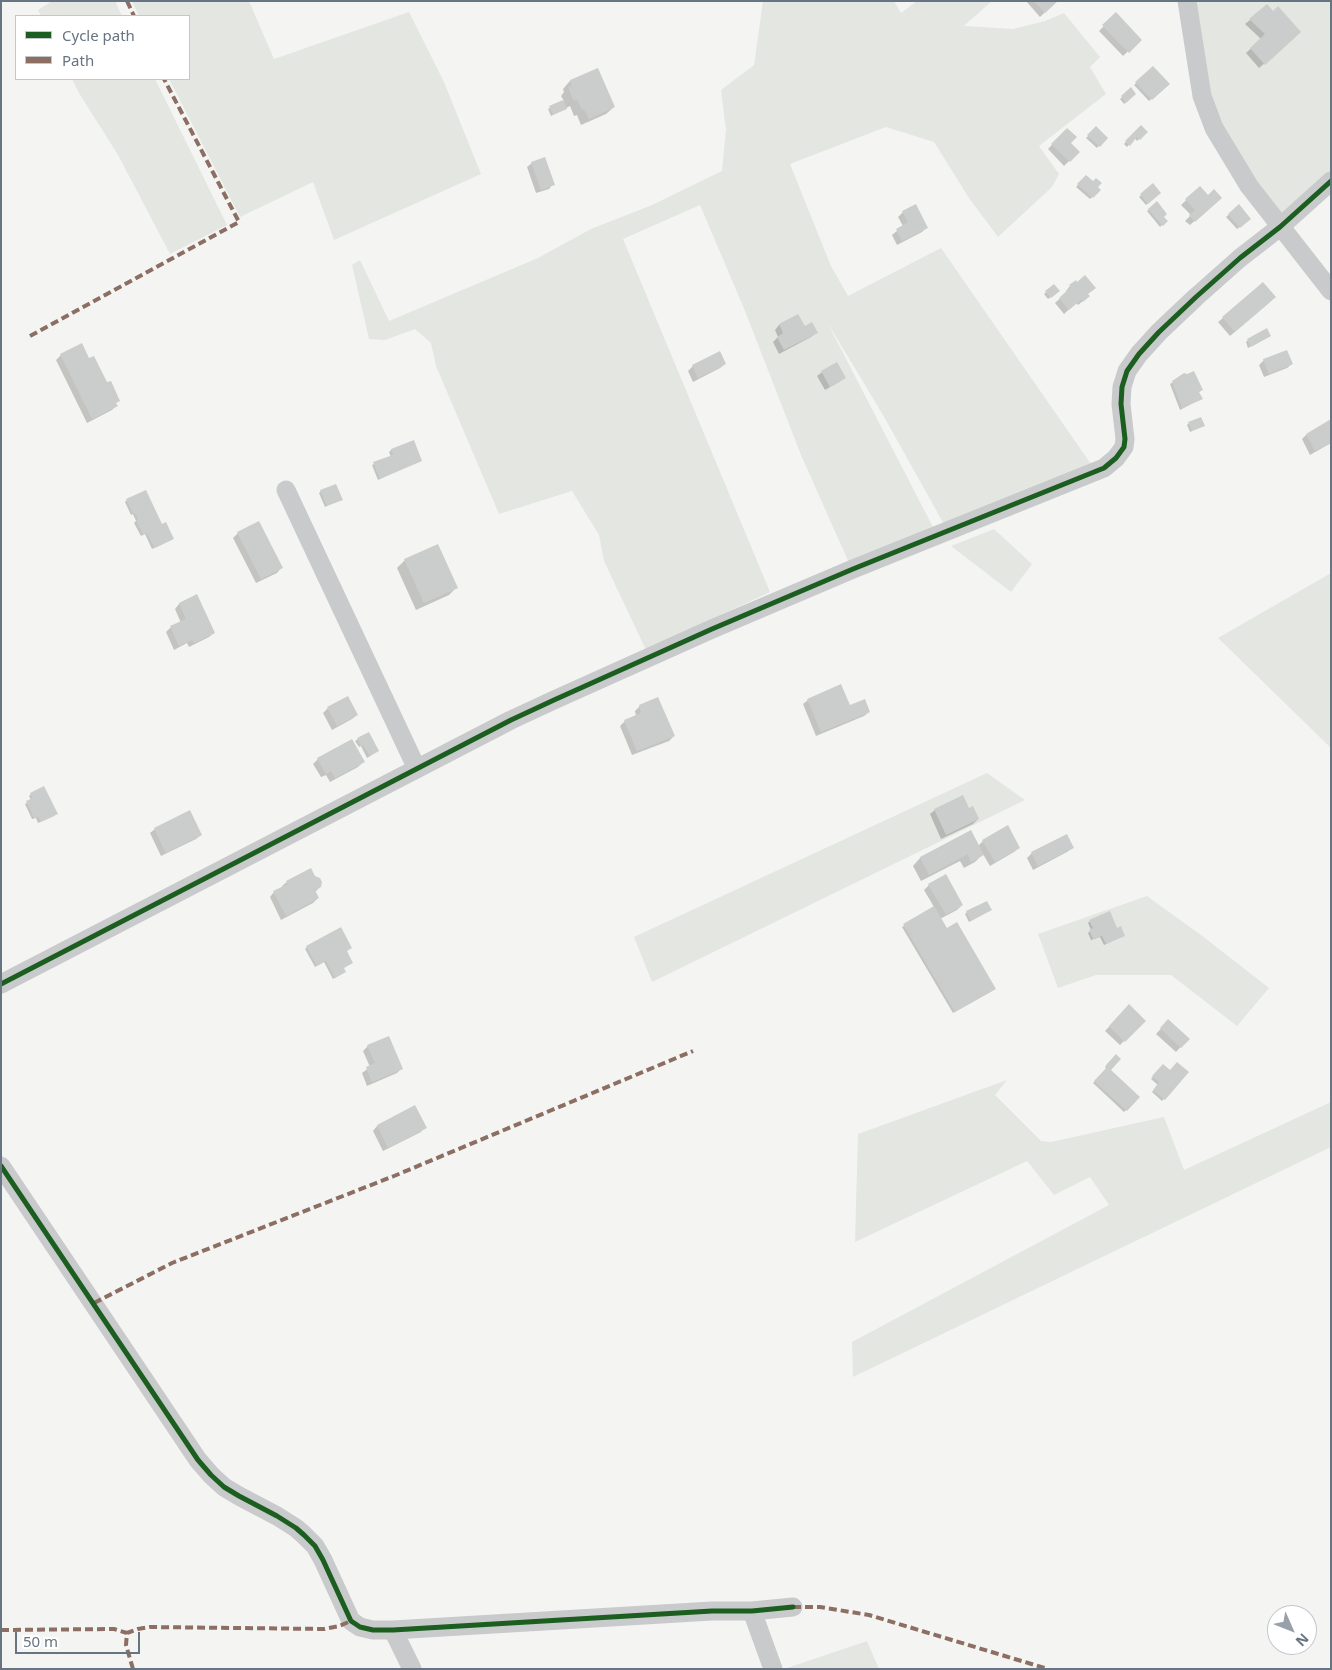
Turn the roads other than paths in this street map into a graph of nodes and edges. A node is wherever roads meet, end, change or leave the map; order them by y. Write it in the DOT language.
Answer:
graph roads {
  1 [pos="1187,1"];
  2 [pos="1331,181"];
  3 [pos="1280,227"];
  4 [pos="1331,291"];
  5 [pos="286,490"];
  6 [pos="417,769"];
  7 [pos="1,984"];
  8 [pos="1,1166"];
  9 [pos="793,1607"];
  10 [pos="752,1611"];
  11 [pos="394,1630"];
  12 [pos="412,1669"];
  13 [pos="773,1669"];
  1 -- 3 [label="street"];
  2 -- 3 [label="street"];
  3 -- 4 [label="street"];
  3 -- 6 [label="street"];
  5 -- 6 [label="street"];
  6 -- 7 [label="street"];
  8 -- 11 [label="street"];
  9 -- 10 [label="street"];
  10 -- 11 [label="street"];
  10 -- 13 [label="street"];
  11 -- 12 [label="street"];
}
